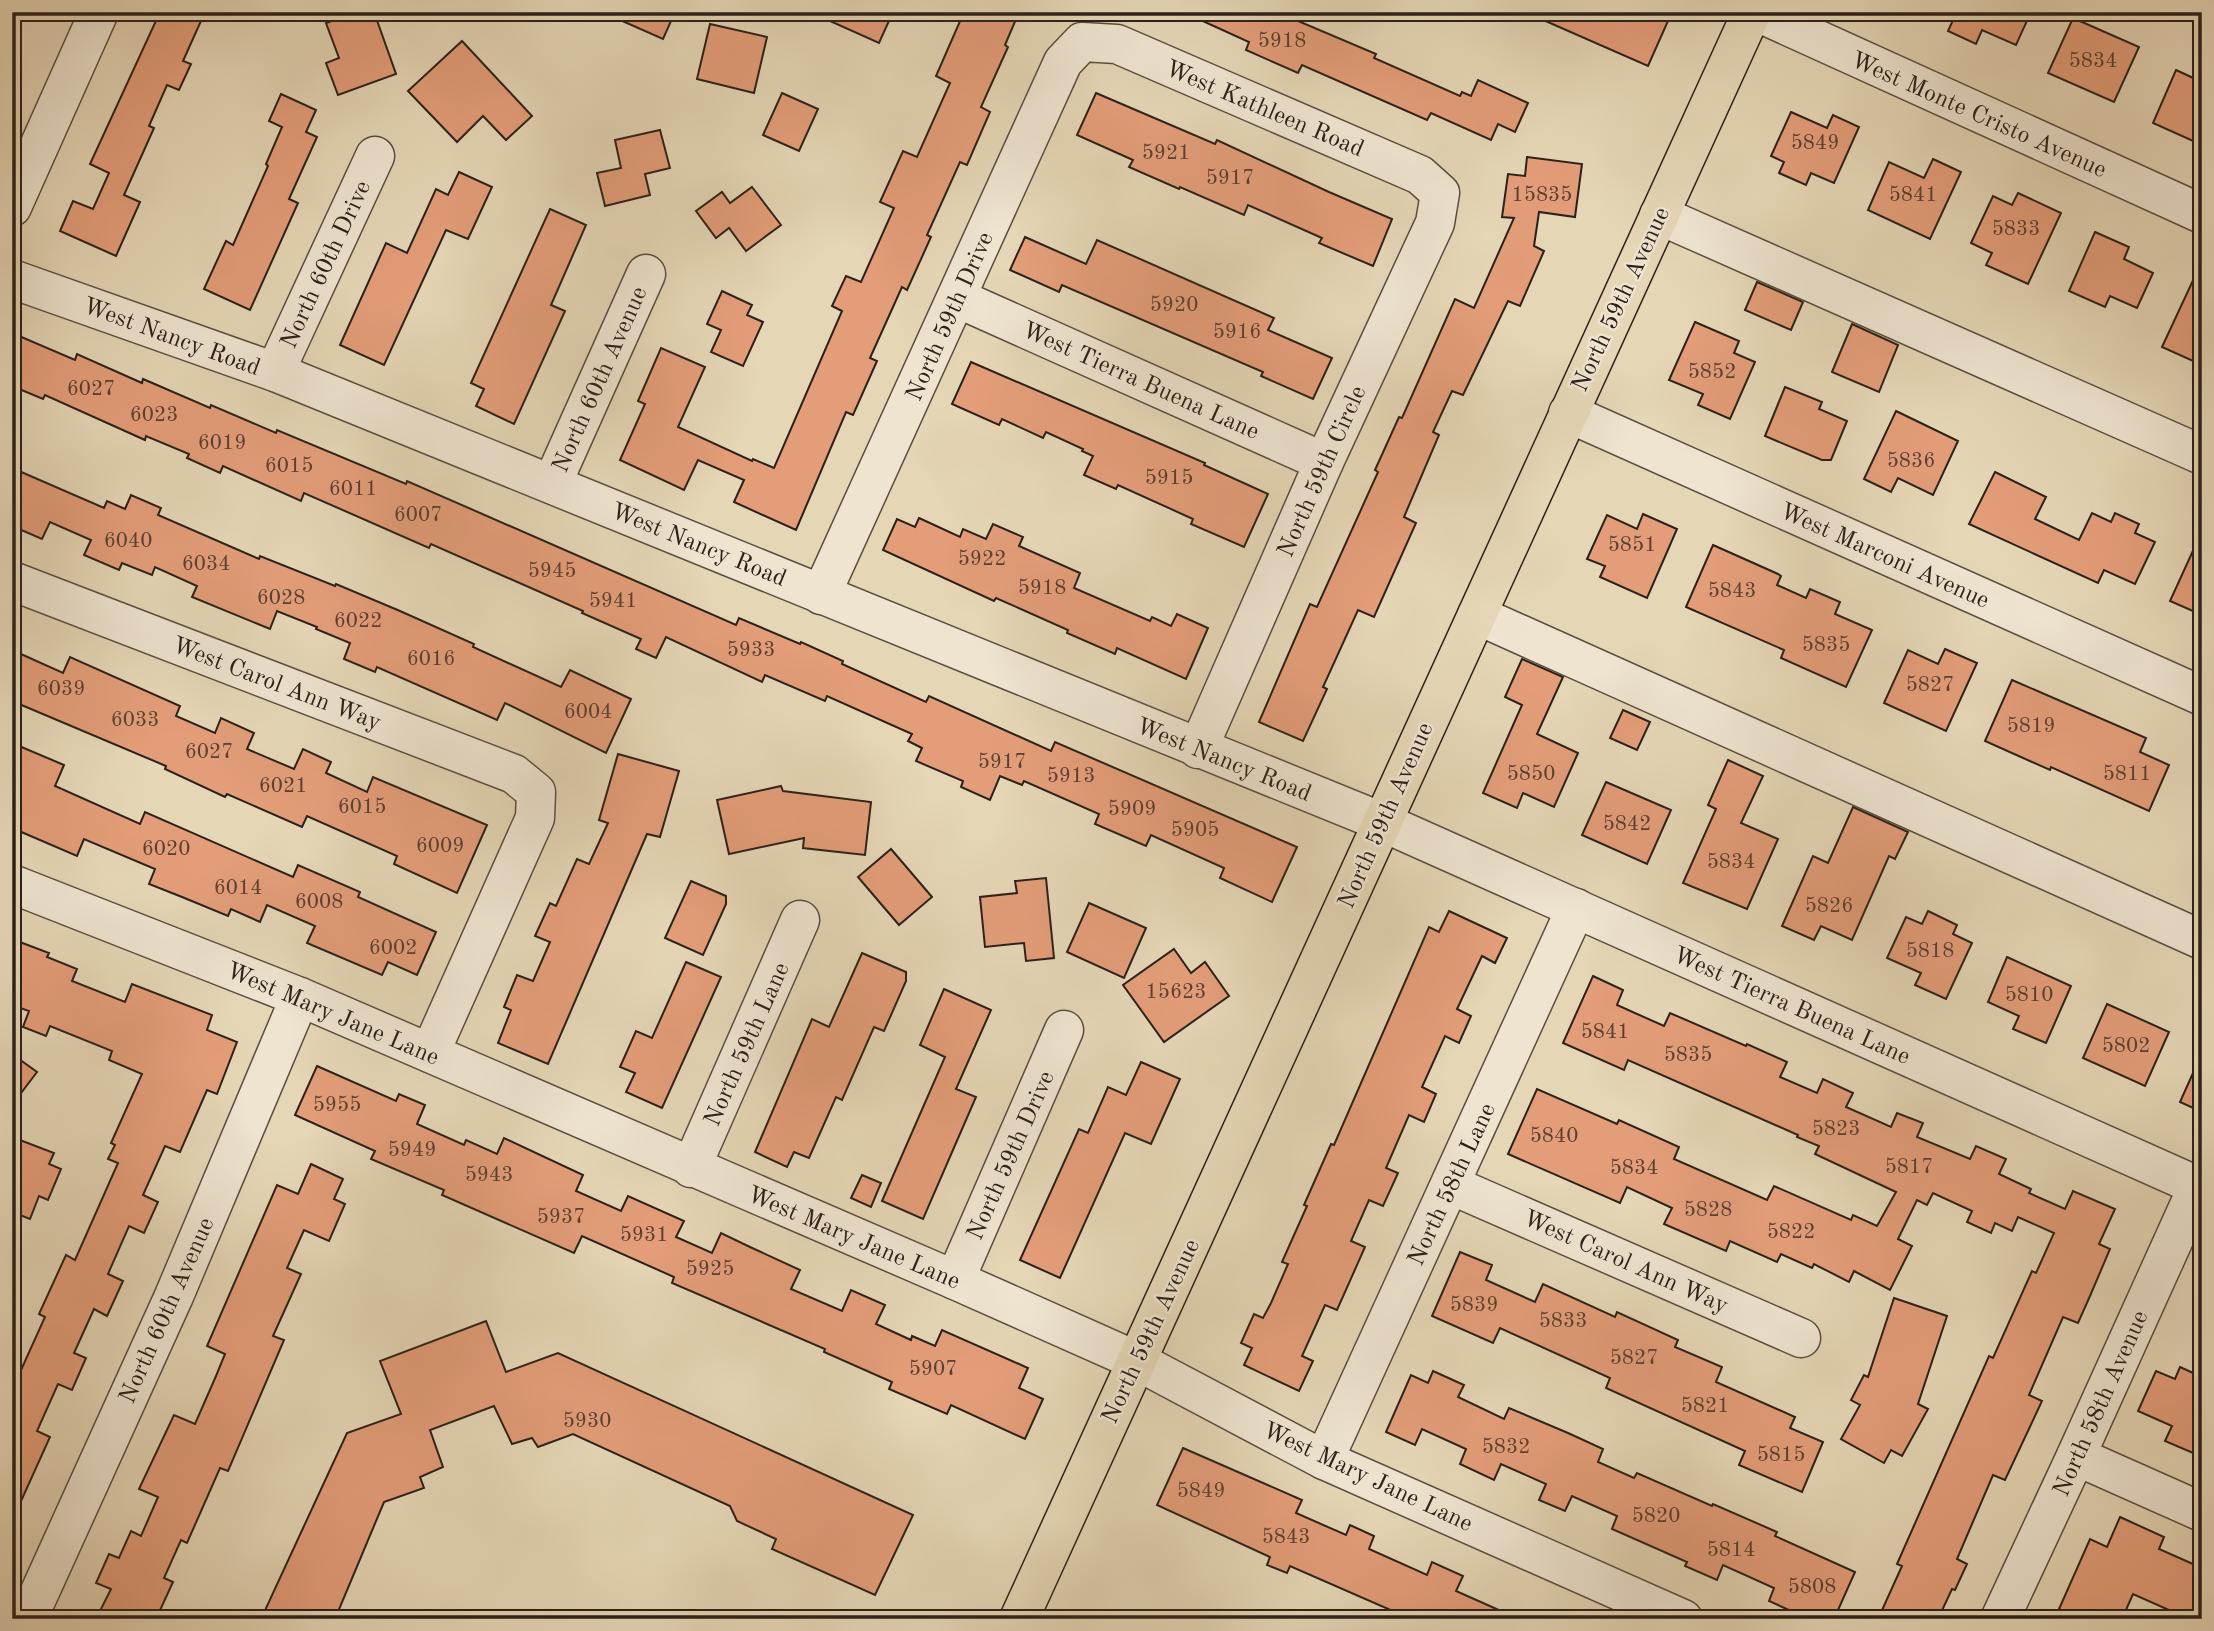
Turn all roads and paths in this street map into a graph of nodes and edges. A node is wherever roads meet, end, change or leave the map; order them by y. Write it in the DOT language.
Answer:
graph roads {
  1 [pos="99,12"];
  2 [pos="1755,12"];
  3 [pos="1082,42"];
  4 [pos="375,156"];
  5 [pos="1440,194"];
  6 [pos="12,207"];
  7 [pos="2202,214"];
  8 [pos="1659,215"];
  9 [pos="646,274"];
  10 [pos="12,279"];
  11 [pos="957,298"];
  12 [pos="275,372"];
  13 [pos="1568,413"];
  14 [pos="2202,455"];
  15 [pos="1324,462"];
  16 [pos="552,484"];
  17 [pos="12,581"];
  18 [pos="821,595"];
  19 [pos="1476,615"];
  20 [pos="2202,696"];
  21 [pos="1198,749"];
  22 [pos="1382,822"];
  23 [pos="12,884"];
  24 [pos="1576,908"];
  25 [pos="800,920"];
  26 [pos="2202,940"];
  27 [pos="300,997"];
  28 [pos="1064,1030"];
  29 [pos="430,1053"];
  30 [pos="691,1168"];
  31 [pos="1451,1185"];
  32 [pos="2200,1187"];
  33 [pos="955,1280"];
  34 [pos="1801,1338"];
  35 [pos="1137,1361"];
  36 [pos="2076,1456"];
  37 [pos="1324,1460"];
  38 [pos="2202,1512"];
  39 [pos="23,1619"];
  40 [pos="1019,1619"];
  41 [pos="1683,1619"];
  42 [pos="2000,1619"];
  1 -- 6 [label="street"];
  2 -- 7 [label="street, West Monte Cristo Avenue"];
  2 -- 8 [label="main road, North 59th Avenue"];
  3 -- 5 [label="street, West Kathleen Road"];
  3 -- 11 [label="street, North 59th Drive"];
  4 -- 12 [label="street, North 60th Drive"];
  5 -- 15 [label="street, North 59th Circle"];
  8 -- 13 [label="main road, North 59th Avenue"];
  8 -- 14 [label="street"];
  9 -- 16 [label="street, North 60th Avenue"];
  10 -- 12 [label="street, West Nancy Road"];
  11 -- 15 [label="street, West Tierra Buena Lane"];
  11 -- 18 [label="street, North 59th Drive"];
  12 -- 16 [label="street, West Nancy Road"];
  13 -- 19 [label="main road, North 59th Avenue"];
  13 -- 20 [label="street, West Marconi Avenue"];
  15 -- 21 [label="street, North 59th Circle"];
  16 -- 18 [label="street, West Nancy Road"];
  17 -- 29 [label="street, West Carol Ann Way"];
  18 -- 21 [label="street, West Nancy Road"];
  19 -- 22 [label="main road, North 59th Avenue"];
  19 -- 26 [label="street"];
  21 -- 22 [label="street, West Nancy Road"];
  22 -- 24 [label="street, West Tierra Buena Lane"];
  22 -- 35 [label="main road, North 59th Avenue"];
  23 -- 27 [label="street, West Mary Jane Lane"];
  24 -- 31 [label="street, North 58th Lane"];
  24 -- 32 [label="street, West Tierra Buena Lane"];
  25 -- 30 [label="street, North 59th Lane"];
  27 -- 29 [label="street, West Mary Jane Lane"];
  27 -- 39 [label="street, North 60th Avenue"];
  28 -- 33 [label="street, North 59th Drive"];
  29 -- 30 [label="street, West Mary Jane Lane"];
  30 -- 33 [label="street, West Mary Jane Lane"];
  31 -- 34 [label="street, West Carol Ann Way"];
  31 -- 37 [label="street, North 58th Lane"];
  32 -- 36 [label="street, North 58th Avenue"];
  33 -- 35 [label="street, West Mary Jane Lane"];
  35 -- 37 [label="street, West Mary Jane Lane"];
  35 -- 40 [label="main road, North 59th Avenue"];
  36 -- 38 [label="street"];
  36 -- 42 [label="street, North 58th Avenue"];
  37 -- 41 [label="street, West Mary Jane Lane"];
}
